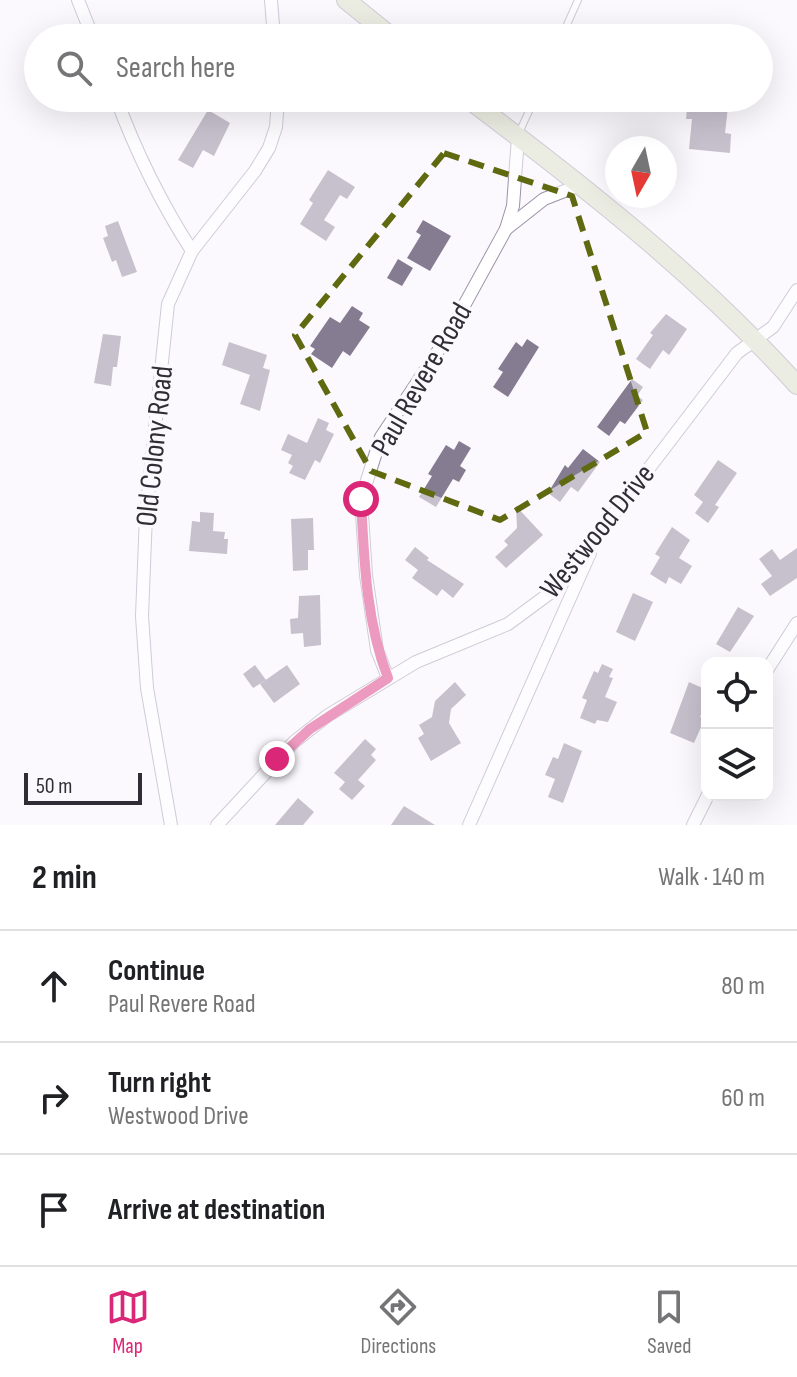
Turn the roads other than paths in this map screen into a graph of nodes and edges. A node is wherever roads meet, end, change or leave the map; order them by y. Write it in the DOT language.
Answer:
graph roads {
  1 [pos="78,0"];
  2 [pos="271,0"];
  3 [pos="346,0"];
  4 [pos="578,0"];
  5 [pos="87,24"];
  6 [pos="273,24"];
  7 [pos="376,24"];
  8 [pos="567,24"];
  9 [pos="121,112"];
  10 [pos="277,112"];
  11 [pos="485,112"];
  12 [pos="529,112"];
  13 [pos="518,137"];
  14 [pos="580,185"];
  15 [pos="506,229"];
  16 [pos="192,251"];
  17 [pos="797,290"];
  18 [pos="755,340"];
  19 [pos="797,385"];
  20 [pos="598,535"];
  21 [pos="797,623"];
  22 [pos="773,661"];
  23 [pos="388,678"];
  24 [pos="705,801"];
  25 [pos="171,825"];
  26 [pos="217,825"];
  27 [pos="469,825"];
  28 [pos="693,825"];
  1 -- 5 [label="street"];
  2 -- 6 [label="street"];
  3 -- 7 [label="main road"];
  4 -- 8 [label="lane"];
  9 -- 16 [label="street"];
  10 -- 16 [label="street, Old Colony Road"];
  11 -- 13 [label="main road"];
  12 -- 13 [label="lane"];
  13 -- 14 [label="main road"];
  13 -- 15 [label="street, Paul Revere Road"];
  14 -- 15 [label="street, Paul Revere Road"];
  14 -- 18 [label="main road"];
  15 -- 23 [label="street, Paul Revere Road"];
  16 -- 25 [label="street, Old Colony Road"];
  17 -- 18 [label="street, Westwood Drive"];
  18 -- 19 [label="main road"];
  18 -- 20 [label="street, Westwood Drive"];
  20 -- 23 [label="street, Westwood Drive"];
  20 -- 27 [label="street"];
  21 -- 22 [label="street"];
  23 -- 26 [label="street, Westwood Drive"];
  24 -- 28 [label="street"];
}
